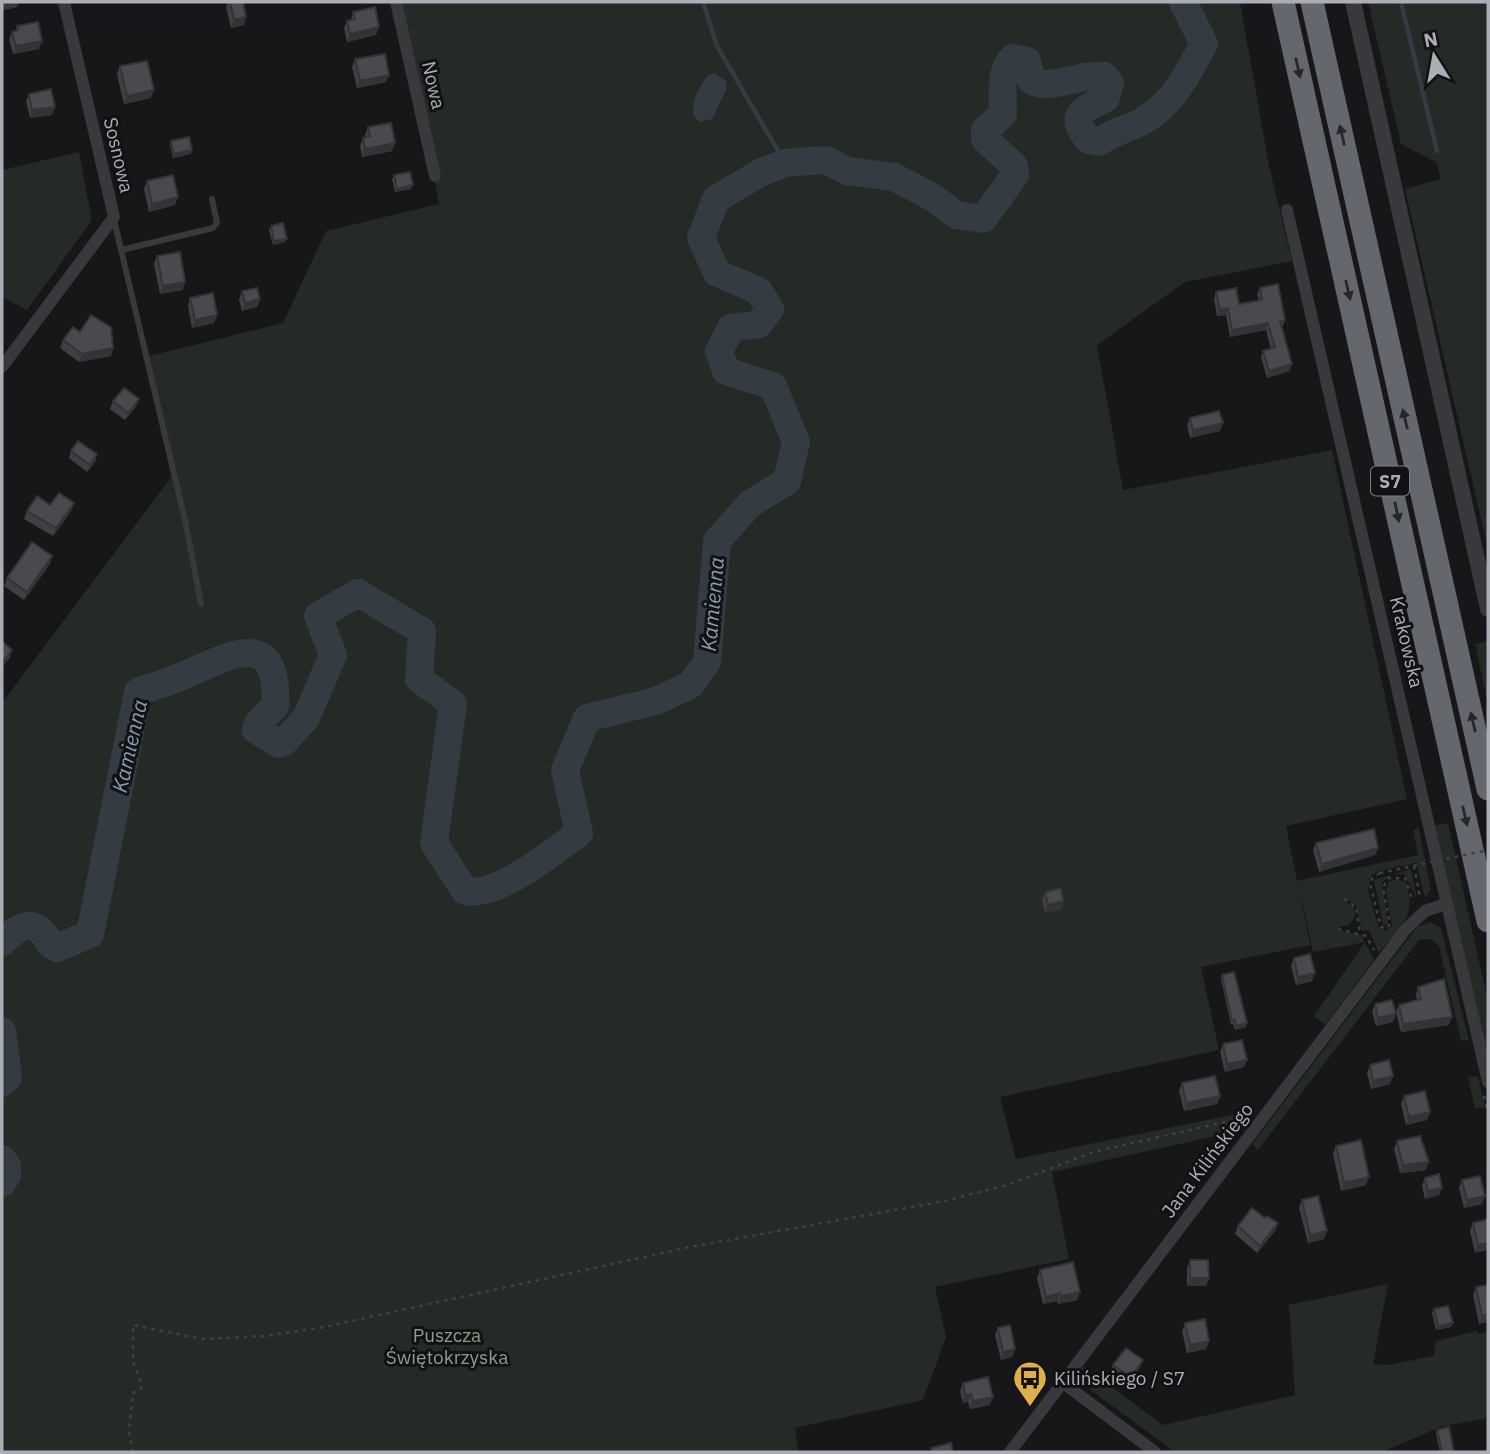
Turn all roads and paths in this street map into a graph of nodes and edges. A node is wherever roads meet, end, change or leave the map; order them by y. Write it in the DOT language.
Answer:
graph roads {
  1 [pos="13,2"];
  2 [pos="64,2"];
  3 [pos="396,2"];
  4 [pos="1283,2"];
  5 [pos="1312,2"];
  6 [pos="1353,2"];
  7 [pos="2,4"];
  8 [pos="435,176"];
  9 [pos="212,199"];
  10 [pos="1287,210"];
  11 [pos="114,217"];
  12 [pos="121,250"];
  13 [pos="2,367"];
  14 [pos="201,604"];
  15 [pos="1488,609"];
  16 [pos="1488,789"];
  17 [pos="1488,850"];
  18 [pos="1414,866"];
  19 [pos="1420,898"];
  20 [pos="1344,899"];
  21 [pos="1446,905"];
  22 [pos="1419,915"];
  23 [pos="1488,921"];
  24 [pos="1338,929"];
  25 [pos="1360,933"];
  26 [pos="1380,963"];
  27 [pos="1488,1082"];
  28 [pos="1268,1112"];
  29 [pos="1062,1382"];
  30 [pos="133,1452"];
  31 [pos="1010,1452"];
  32 [pos="1155,1452"];
  1 -- 7 [label="street"];
  2 -- 11 [label="street, Sosnowa"];
  3 -- 8 [label="street, Nowa"];
  4 -- 23 [label="highway, S7, one-way"];
  16 -- 5 [label="highway, S7, one-way"];
  6 -- 15 [label="street"];
  9 -- 12 [label="lane"];
  10 -- 21 [label="street, Krakowska"];
  11 -- 12 [label="lane"];
  11 -- 13 [label="street, Sosnowa"];
  12 -- 14 [label="lane"];
  17 -- 18 [label="path, bridge"];
  18 -- 19 [label="path"];
  18 -- 22 [label="path, bridge"];
  20 -- 25 [label="path"];
  21 -- 22 [label="street"];
  21 -- 27 [label="street, Krakowska"];
  22 -- 26 [label="street, Jana Kilińskiego"];
  24 -- 25 [label="path"];
  25 -- 26 [label="path"];
  26 -- 28 [label="street, Jana Kilińskiego"];
  28 -- 29 [label="street, Jana Kilińskiego"];
  28 -- 30 [label="path"];
  29 -- 31 [label="street, Jana Kilińskiego"];
  29 -- 32 [label="street"];
}
